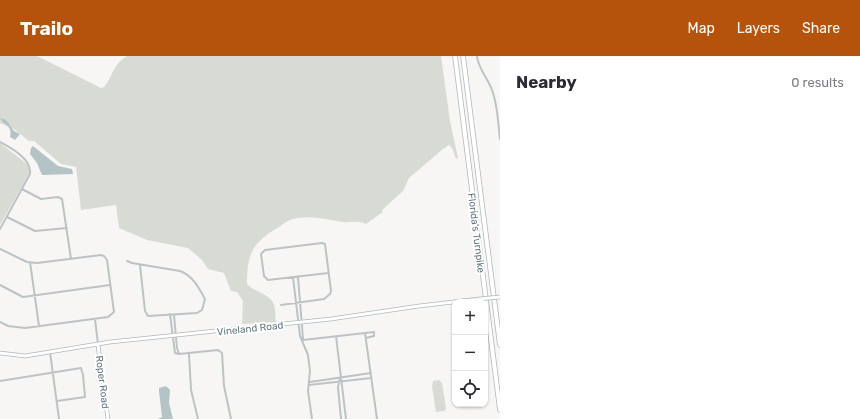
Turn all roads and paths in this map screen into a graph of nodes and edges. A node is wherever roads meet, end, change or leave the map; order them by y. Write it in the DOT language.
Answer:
graph roads {
  1 [pos="455,56"];
  2 [pos="463,56"];
  3 [pos="477,56"];
  4 [pos="496,103"];
  5 [pos="500,103"];
  6 [pos="500,139"];
  7 [pos="0,142"];
  8 [pos="22,189"];
  9 [pos="7,217"];
  10 [pos="67,228"];
  11 [pos="0,229"];
  12 [pos="0,249"];
  13 [pos="70,259"];
  14 [pos="127,261"];
  15 [pos="30,262"];
  16 [pos="140,265"];
  17 [pos="328,273"];
  18 [pos="293,277"];
  19 [pos="298,277"];
  20 [pos="0,285"];
  21 [pos="110,285"];
  22 [pos="35,295"];
  23 [pos="500,297"];
  24 [pos="301,302"];
  25 [pos="296,303"];
  26 [pos="281,305"];
  27 [pos="298,310"];
  28 [pos="301,310"];
  29 [pos="170,314"];
  30 [pos="174,315"];
  31 [pos="95,319"];
  32 [pos="0,322"];
  33 [pos="301,322"];
  34 [pos="39,327"];
  35 [pos="365,332"];
  36 [pos="300,333"];
  37 [pos="304,333"];
  38 [pos="174,335"];
  39 [pos="336,336"];
  40 [pos="366,338"];
  41 [pos="303,340"];
  42 [pos="98,345"];
  43 [pos="500,345"];
  44 [pos="50,352"];
  45 [pos="0,353"];
  46 [pos="189,354"];
  47 [pos="52,372"];
  48 [pos="371,374"];
  49 [pos="340,378"];
  50 [pos="371,378"];
  51 [pos="0,381"];
  52 [pos="342,381"];
  53 [pos="310,382"];
  54 [pos="339,382"];
  55 [pos="309,385"];
  56 [pos="57,401"];
  57 [pos="500,410"];
  58 [pos="59,419"];
  59 [pos="108,419"];
  60 [pos="198,419"];
  61 [pos="231,419"];
  62 [pos="312,419"];
  63 [pos="341,419"];
  64 [pos="346,419"];
  65 [pos="377,419"];
  1 -- 57 [label="highway, Florida's Turnpike"];
  2 -- 43 [label="highway, Florida's Turnpike"];
  3 -- 4 [label="street"];
  4 -- 5 [label="street"];
  4 -- 6 [label="street"];
  7 -- 8 [label="street"];
  8 -- 9 [label="street"];
  8 -- 10 [label="street"];
  9 -- 10 [label="street"];
  9 -- 11 [label="street"];
  10 -- 13 [label="street"];
  12 -- 15 [label="street"];
  13 -- 15 [label="street"];
  13 -- 21 [label="street"];
  14 -- 16 [label="street"];
  15 -- 22 [label="street"];
  16 -- 29 [label="street"];
  16 -- 30 [label="street"];
  17 -- 18 [label="street"];
  17 -- 19 [label="street"];
  17 -- 24 [label="street"];
  18 -- 19 [label="street"];
  18 -- 25 [label="street"];
  19 -- 24 [label="street"];
  20 -- 22 [label="street"];
  21 -- 22 [label="street"];
  21 -- 31 [label="street"];
  22 -- 34 [label="street"];
  23 -- 33 [label="main road, Vineland Road, bridge"];
  24 -- 25 [label="street"];
  24 -- 28 [label="street"];
  25 -- 26 [label="street"];
  25 -- 27 [label="street"];
  27 -- 28 [label="street"];
  27 -- 33 [label="street"];
  28 -- 33 [label="street"];
  29 -- 30 [label="street"];
  29 -- 38 [label="street"];
  30 -- 38 [label="street"];
  31 -- 34 [label="street"];
  31 -- 42 [label="street"];
  32 -- 34 [label="street"];
  33 -- 36 [label="street"];
  33 -- 37 [label="street"];
  33 -- 38 [label="main road, Vineland Road"];
  35 -- 39 [label="street"];
  35 -- 40 [label="street"];
  35 -- 40 [label="street"];
  36 -- 37 [label="street"];
  36 -- 41 [label="street"];
  37 -- 41 [label="street"];
  38 -- 42 [label="main road, Vineland Road"];
  38 -- 46 [label="street"];
  39 -- 41 [label="street"];
  39 -- 49 [label="street"];
  40 -- 48 [label="street"];
  41 -- 53 [label="street"];
  42 -- 44 [label="main road, Vineland Road"];
  42 -- 59 [label="main road, Roper Road"];
  44 -- 45 [label="main road, Vineland Road"];
  44 -- 47 [label="street"];
  46 -- 60 [label="street"];
  46 -- 61 [label="street"];
  47 -- 51 [label="street"];
  47 -- 56 [label="street"];
  47 -- 56 [label="street"];
  48 -- 49 [label="street"];
  48 -- 50 [label="street"];
  49 -- 52 [label="street"];
  49 -- 53 [label="street"];
  49 -- 54 [label="street"];
  50 -- 52 [label="street"];
  50 -- 65 [label="street"];
  52 -- 54 [label="street"];
  52 -- 64 [label="street"];
  53 -- 55 [label="street"];
  54 -- 55 [label="street"];
  54 -- 63 [label="street"];
  55 -- 62 [label="street"];
  56 -- 58 [label="street"];
}
